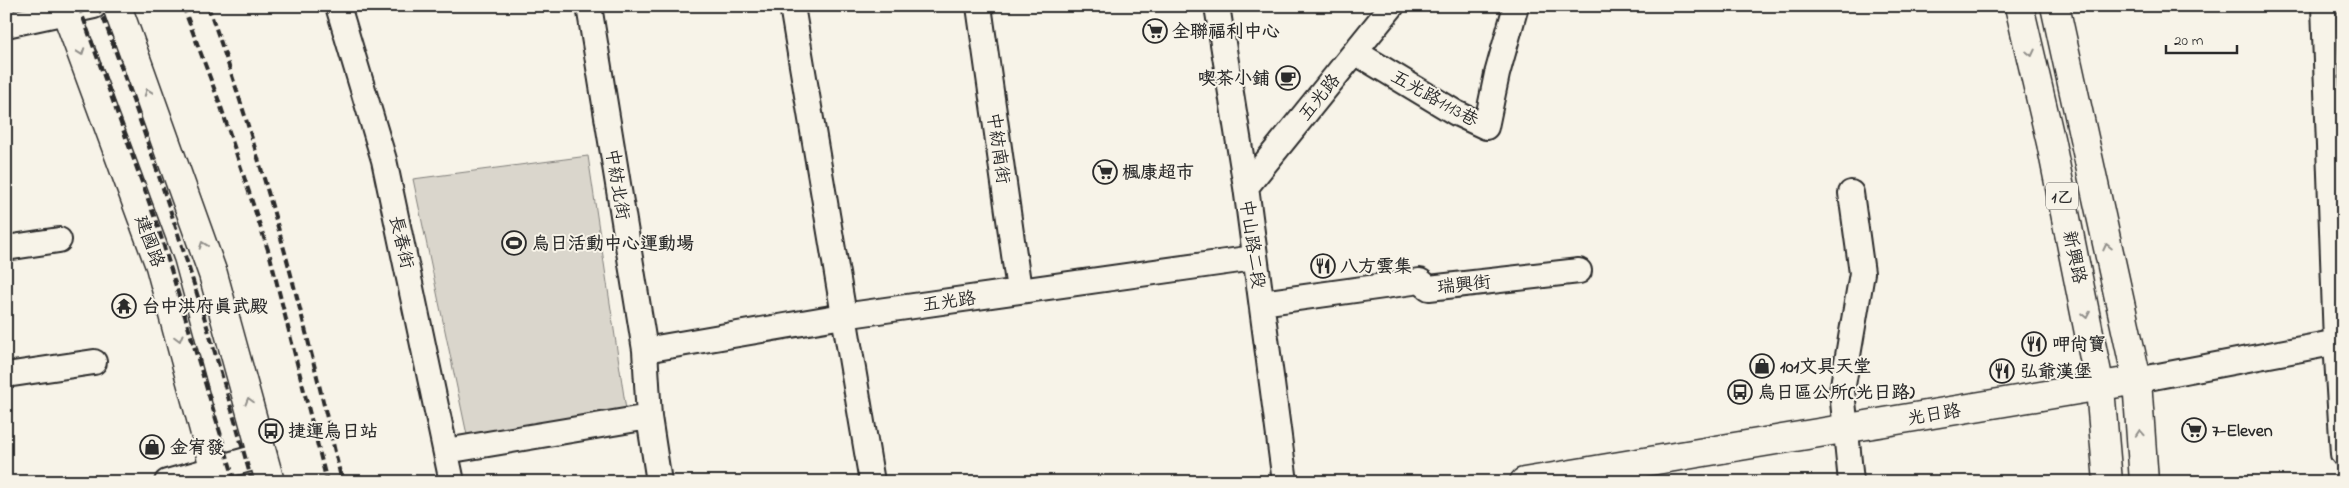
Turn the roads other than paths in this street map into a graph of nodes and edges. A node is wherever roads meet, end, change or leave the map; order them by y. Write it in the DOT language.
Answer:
graph roads {
  1 [pos="94,6"];
  2 [pos="117,6"];
  3 [pos="338,6"];
  4 [pos="589,6"];
  5 [pos="792,6"];
  6 [pos="979,6"];
  7 [pos="1217,6"];
  8 [pos="1392,6"];
  9 [pos="1516,6"];
  10 [pos="2019,6"];
  11 [pos="2056,6"];
  12 [pos="2324,6"];
  13 [pos="65,10"];
  14 [pos="6,26"];
  15 [pos="2334,38"];
  16 [pos="1355,52"];
  17 [pos="1246,188"];
  18 [pos="1851,193"];
  19 [pos="58,240"];
  20 [pos="6,248"];
  21 [pos="1254,258"];
  22 [pos="1579,271"];
  23 [pos="1020,290"];
  24 [pos="1262,303"];
  25 [pos="843,316"];
  26 [pos="2339,342"];
  27 [pos="645,350"];
  28 [pos="94,362"];
  29 [pos="6,375"];
  30 [pos="2136,380"];
  31 [pos="2100,388"];
  32 [pos="649,417"];
  33 [pos="1847,428"];
  34 [pos="446,451"];
  35 [pos="2343,454"];
  36 [pos="264,455"];
  37 [pos="217,476"];
  38 [pos="167,482"];
  39 [pos="270,482"];
  40 [pos="452,482"];
  41 [pos="659,482"];
  42 [pos="872,482"];
  43 [pos="1285,482"];
  44 [pos="1524,482"];
  45 [pos="1851,482"];
  46 [pos="2108,482"];
  47 [pos="2144,482"];
  1 -- 13 [label="street"];
  36 -- 2 [label="main road, one-way"];
  3 -- 34 [label="street, 長春街"];
  4 -- 27 [label="street, 中紡北街"];
  5 -- 25 [label="street"];
  6 -- 23 [label="street, 中紡南街"];
  7 -- 17 [label="street, 中山路二段"];
  8 -- 16 [label="street, 五光路"];
  9 -- 16 [label="street, 五光路1113巷"];
  10 -- 31 [label="main road, 新興路 / 1乙, one-way"];
  30 -- 11 [label="main road, 新興路 / 1乙, one-way"];
  12 -- 15 [label="street"];
  13 -- 14 [label="street"];
  13 -- 37 [label="main road, 建國路, one-way"];
  15 -- 26 [label="street"];
  16 -- 17 [label="street, 五光路"];
  17 -- 21 [label="street, 中山路二段"];
  18 -- 33 [label="street"];
  19 -- 20 [label="street"];
  21 -- 23 [label="street, 五光路"];
  21 -- 24 [label="street, 中山路二段"];
  22 -- 24 [label="street, 瑞興街"];
  23 -- 25 [label="street, 五光路"];
  24 -- 43 [label="street, 中山路二段"];
  25 -- 27 [label="street, 五光路"];
  25 -- 42 [label="street"];
  26 -- 30 [label="street, 光日路"];
  26 -- 35 [label="street"];
  27 -- 32 [label="street, 中紡北街"];
  28 -- 29 [label="street"];
  30 -- 31 [label="main road, 光日路"];
  47 -- 30 [label="main road, 新興路 / 1乙, one-way"];
  31 -- 33 [label="main road, 光日路"];
  31 -- 46 [label="main road, 新興路 / 1乙"];
  32 -- 34 [label="street"];
  32 -- 41 [label="street, 中紡北街"];
  33 -- 44 [label="main road, 光日路"];
  33 -- 45 [label="street"];
  34 -- 40 [label="street, 長春街"];
  36 -- 37 [label="street"];
  36 -- 39 [label="main road"];
  37 -- 38 [label="street"];
}
